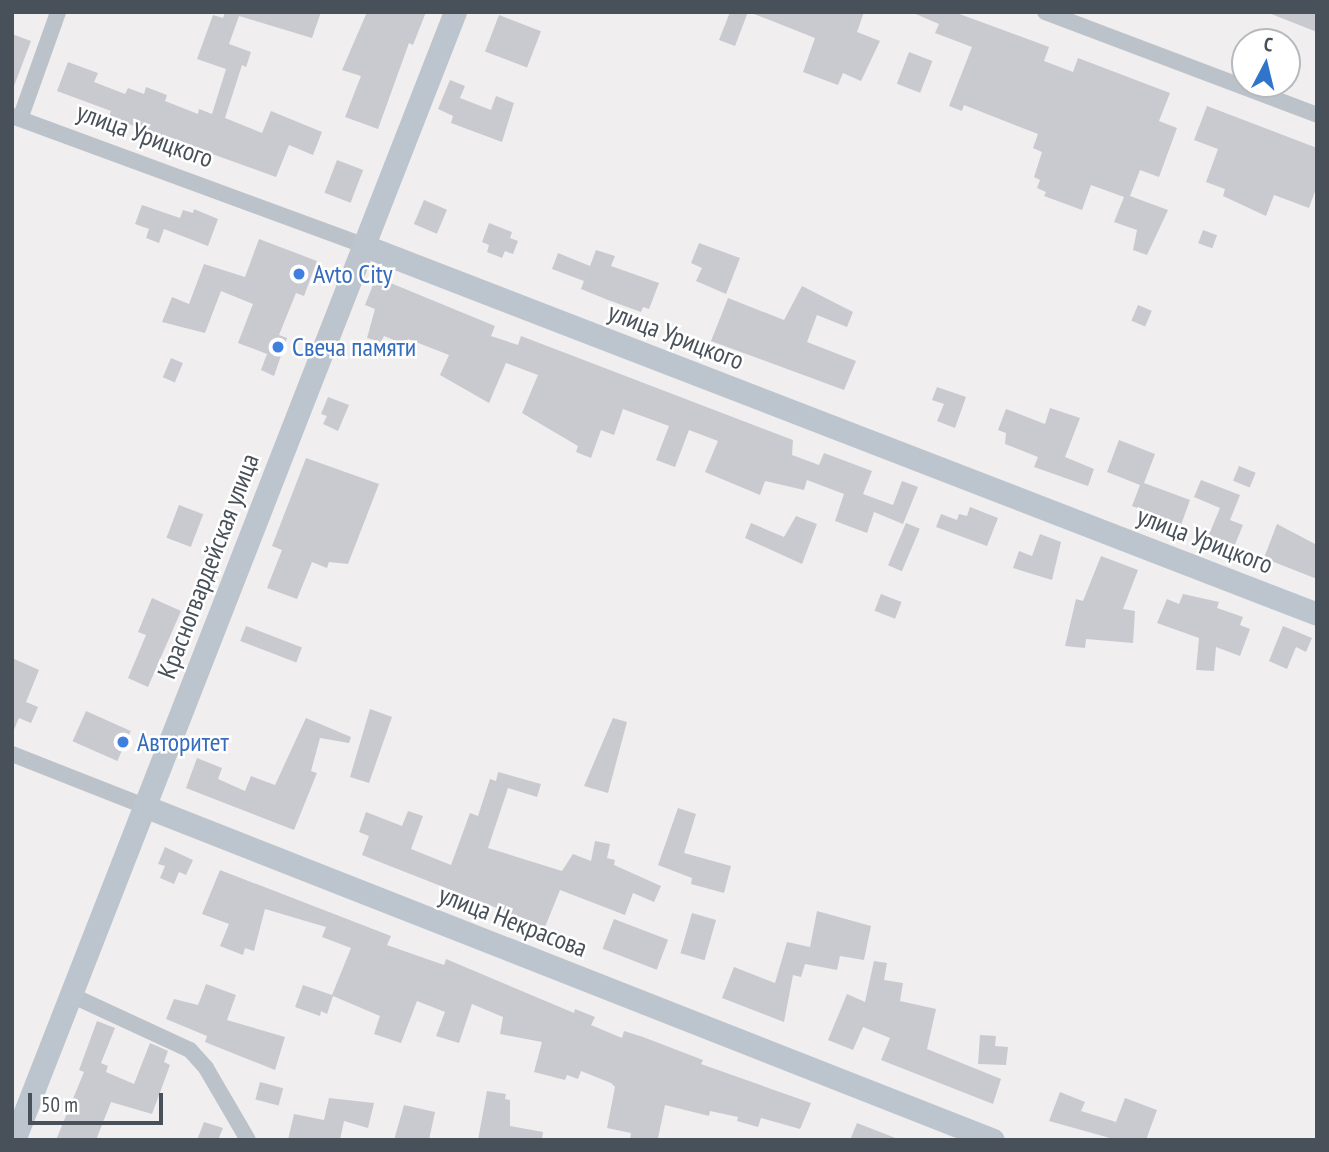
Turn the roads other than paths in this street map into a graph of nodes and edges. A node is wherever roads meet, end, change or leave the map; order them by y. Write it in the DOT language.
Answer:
graph roads {
  1 [pos="58,12"];
  2 [pos="455,12"];
  3 [pos="1045,12"];
  4 [pos="1317,115"];
  5 [pos="16,118"];
  6 [pos="365,246"];
  7 [pos="1317,614"];
  8 [pos="12,754"];
  9 [pos="144,806"];
  10 [pos="71,995"];
  11 [pos="14,1140"];
  12 [pos="248,1140"];
  13 [pos="993,1140"];
  1 -- 5 [label="street"];
  2 -- 6 [label="street, Красногвардейская улица"];
  3 -- 4 [label="street"];
  5 -- 6 [label="street, улица Урицкого"];
  6 -- 7 [label="street, улица Урицкого"];
  6 -- 9 [label="street, Красногвардейская улица"];
  8 -- 9 [label="street, улица Некрасова"];
  9 -- 10 [label="street, Красногвардейская улица"];
  9 -- 13 [label="street, улица Некрасова"];
  10 -- 11 [label="street, Красногвардейская улица"];
  10 -- 12 [label="street"];
}
